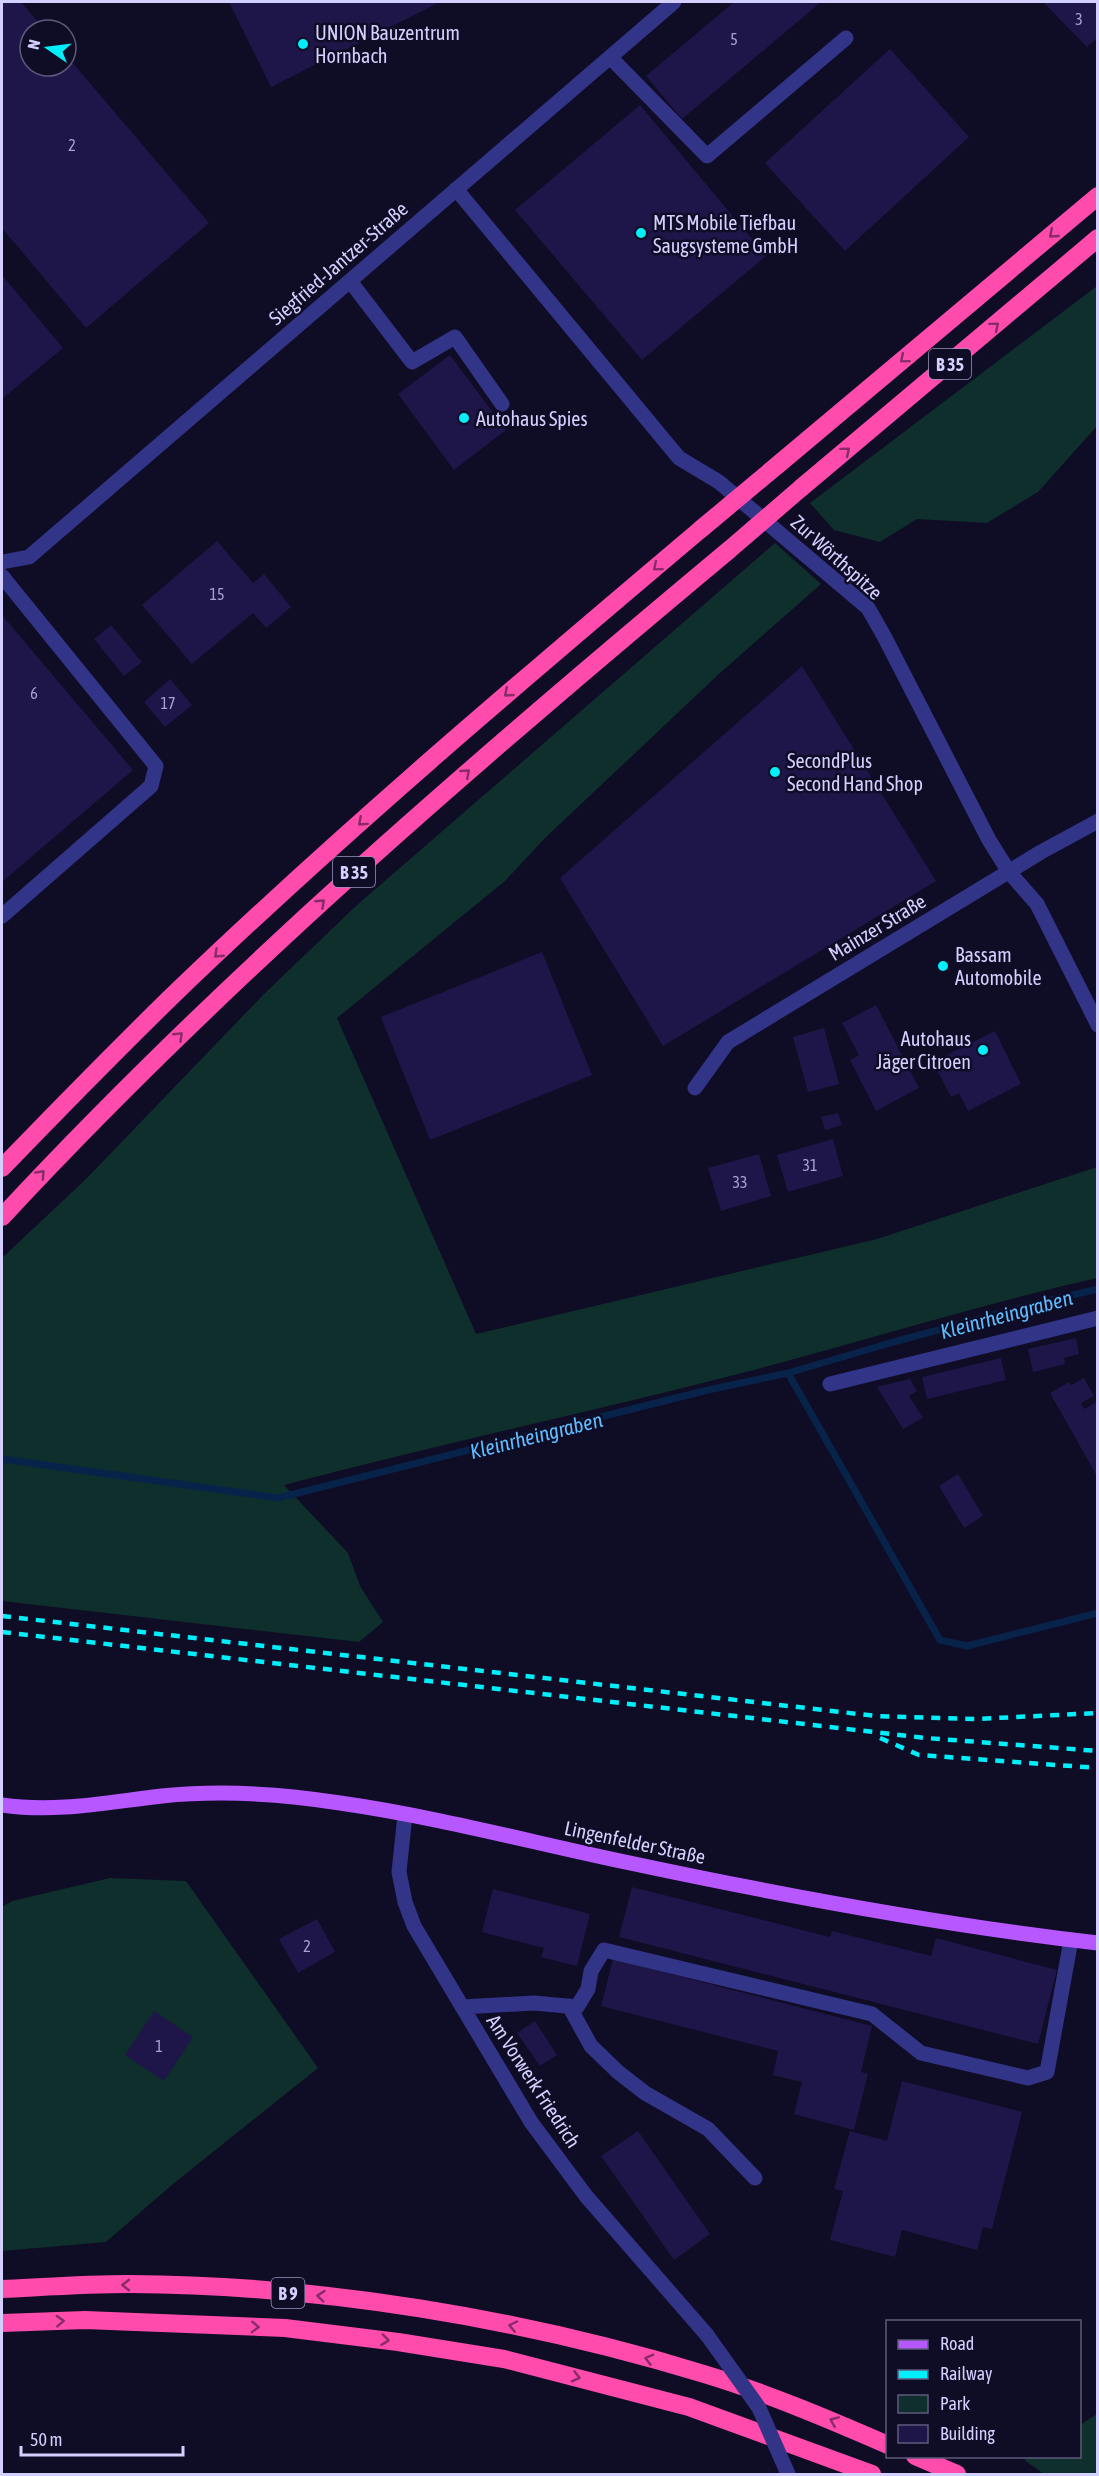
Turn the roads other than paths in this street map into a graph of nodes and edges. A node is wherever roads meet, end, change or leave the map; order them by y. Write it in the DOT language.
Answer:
graph roads {
  1 [pos="674,2"];
  2 [pos="846,38"];
  3 [pos="610,57"];
  4 [pos="456,189"];
  5 [pos="1098,196"];
  6 [pos="1098,238"];
  7 [pos="350,281"];
  8 [pos="502,404"];
  9 [pos="2,562"];
  10 [pos="2,576"];
  11 [pos="1098,821"];
  12 [pos="1009,872"];
  13 [pos="2,916"];
  14 [pos="1098,1025"];
  15 [pos="695,1088"];
  16 [pos="2,1168"];
  17 [pos="2,1217"];
  18 [pos="1098,1318"];
  19 [pos="830,1384"];
  20 [pos="3,1808"];
  21 [pos="405,1815"];
  22 [pos="1071,1940"];
  23 [pos="1098,1943"];
  24 [pos="569,2006"];
  25 [pos="462,2007"];
  26 [pos="755,2178"];
  27 [pos="2,2289"];
  28 [pos="2,2323"];
  29 [pos="886,2444"];
  30 [pos="917,2458"];
  31 [pos="788,2475"];
  32 [pos="872,2475"];
  33 [pos="957,2475"];
  1 -- 3 [label="street, Siegfried-Jantzer-Straße"];
  2 -- 3 [label="street"];
  3 -- 4 [label="street, Siegfried-Jantzer-Straße"];
  4 -- 7 [label="street, Siegfried-Jantzer-Straße"];
  4 -- 12 [label="street, Zur Wörthspitze"];
  5 -- 16 [label="highway, B 35, one-way, bridge"];
  17 -- 6 [label="highway, B 35, one-way, bridge"];
  7 -- 8 [label="street"];
  7 -- 9 [label="street, Siegfried-Jantzer-Straße"];
  10 -- 13 [label="street"];
  11 -- 12 [label="street, Mainzer Straße"];
  12 -- 14 [label="street, Zur Wörthspitze"];
  12 -- 15 [label="street, Mainzer Straße"];
  18 -- 19 [label="street"];
  20 -- 21 [label="main road, Lingenfelder Straße"];
  21 -- 22 [label="main road, Lingenfelder Straße"];
  21 -- 25 [label="street, Am Vorwerk Friedrich"];
  22 -- 23 [label="main road, Lingenfelder Straße"];
  22 -- 24 [label="street"];
  24 -- 25 [label="street"];
  24 -- 26 [label="street"];
  25 -- 31 [label="street, Am Vorwerk Friedrich, bridge"];
  29 -- 27 [label="highway, B 9, one-way"];
  28 -- 32 [label="highway, B 9, one-way"];
  30 -- 33 [label="highway"];
}
